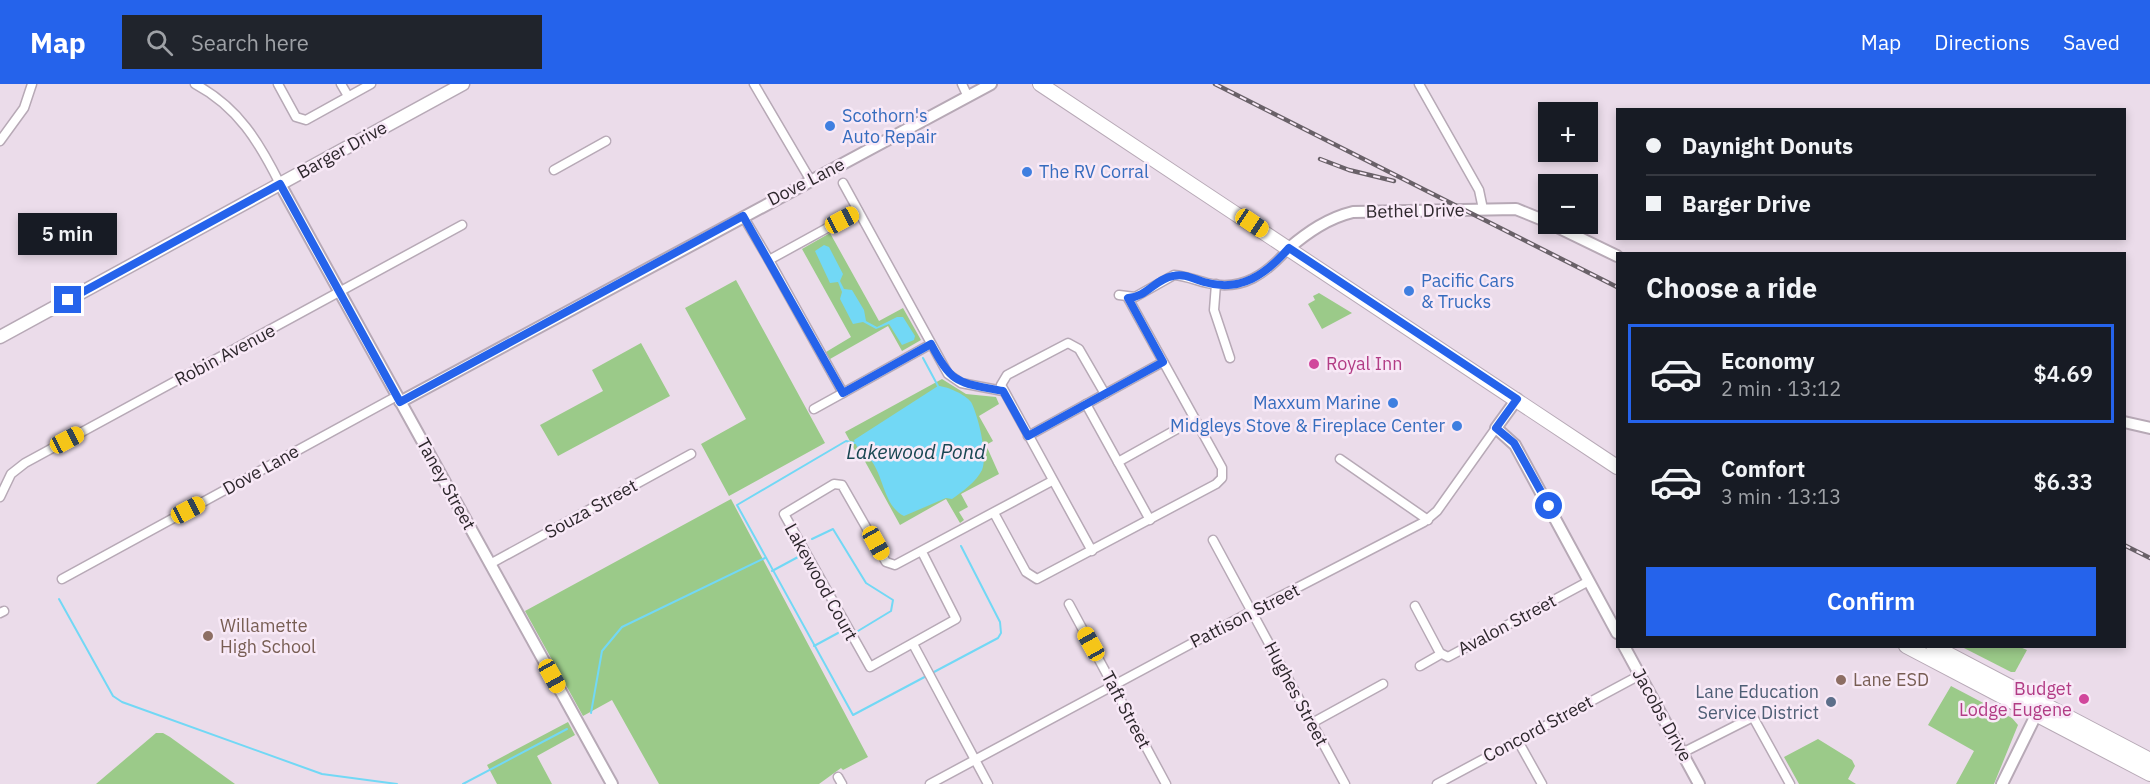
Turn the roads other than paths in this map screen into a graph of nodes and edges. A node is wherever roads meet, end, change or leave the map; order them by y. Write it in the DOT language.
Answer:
graph roads {
  1 [pos="32,84"];
  2 [pos="195,84"];
  3 [pos="278,84"];
  4 [pos="341,84"];
  5 [pos="371,84"];
  6 [pos="463,84"];
  7 [pos="754,84"];
  8 [pos="962,84"];
  9 [pos="991,84"];
  10 [pos="1040,84"];
  11 [pos="1419,84"];
  12 [pos="210,87"];
  13 [pos="348,96"];
  14 [pos="968,96"];
  15 [pos="0,141"];
  16 [pos="606,141"];
  17 [pos="555,170"];
  18 [pos="811,180"];
  19 [pos="843,183"];
  20 [pos="280,184"];
  21 [pos="1483,209"];
  22 [pos="858,211"];
  23 [pos="743,216"];
  24 [pos="1538,218"];
  25 [pos="462,225"];
  26 [pos="1572,234"];
  27 [pos="1289,248"];
  28 [pos="1616,256"];
  29 [pos="769,260"];
  30 [pos="1216,284"];
  31 [pos="340,293"];
  32 [pos="0,337"];
  33 [pos="931,344"];
  34 [pos="1230,358"];
  35 [pos="1163,362"];
  36 [pos="1003,391"];
  37 [pos="843,393"];
  38 [pos="1105,394"];
  39 [pos="398,399"];
  40 [pos="1517,399"];
  41 [pos="1086,404"];
  42 [pos="814,409"];
  43 [pos="1195,419"];
  44 [pos="2126,422"];
  45 [pos="1496,428"];
  46 [pos="2150,428"];
  47 [pos="1028,436"];
  48 [pos="691,454"];
  49 [pos="1340,459"];
  50 [pos="1118,462"];
  51 [pos="1616,466"];
  52 [pos="1052,481"];
  53 [pos="0,497"];
  54 [pos="994,513"];
  55 [pos="1150,520"];
  56 [pos="1428,520"];
  57 [pos="1213,540"];
  58 [pos="1092,551"];
  59 [pos="922,552"];
  60 [pos="490,564"];
  61 [pos="62,579"];
  62 [pos="1589,581"];
  63 [pos="1069,604"];
  64 [pos="1415,606"];
  65 [pos="1252,610"];
  66 [pos="1616,631"];
  67 [pos="913,644"];
  68 [pos="1625,648"];
  69 [pos="1910,648"];
  70 [pos="1936,648"];
  71 [pos="1441,654"];
  72 [pos="1420,666"];
  73 [pos="1640,675"];
  74 [pos="1383,684"];
  75 [pos="1113,685"];
  76 [pos="2038,710"];
  77 [pos="1312,723"];
  78 [pos="1518,741"];
  79 [pos="1682,753"];
  80 [pos="2150,759"];
  81 [pos="975,760"];
  82 [pos="2150,774"];
  83 [pos="612,784"];
  84 [pos="930,784"];
  85 [pos="988,784"];
  86 [pos="1166,784"];
  87 [pos="1345,784"];
  88 [pos="1437,784"];
  89 [pos="1542,784"];
  90 [pos="1699,784"];
  91 [pos="1790,784"];
  92 [pos="2002,784"];
  1 -- 15 [label="street"];
  2 -- 12 [label="street"];
  3 -- 13 [label="street"];
  4 -- 13 [label="street"];
  5 -- 13 [label="street"];
  6 -- 20 [label="main road, Barger Drive"];
  7 -- 18 [label="street"];
  8 -- 14 [label="street"];
  9 -- 14 [label="street, Dove Lane"];
  10 -- 27 [label="main road"];
  11 -- 21 [label="street"];
  12 -- 20 [label="street"];
  14 -- 18 [label="street, Dove Lane"];
  16 -- 17 [label="street"];
  18 -- 23 [label="street, Dove Lane"];
  19 -- 22 [label="street"];
  20 -- 31 [label="street, Taney Street"];
  20 -- 32 [label="main road, Barger Drive"];
  21 -- 24 [label="street, Bethel Drive"];
  21 -- 27 [label="street, Bethel Drive"];
  22 -- 29 [label="street"];
  22 -- 33 [label="street"];
  23 -- 29 [label="street"];
  23 -- 39 [label="street, Dove Lane"];
  25 -- 31 [label="street, Robin Avenue"];
  26 -- 28 [label="street, Bethel Drive"];
  27 -- 30 [label="street"];
  27 -- 40 [label="main road"];
  29 -- 37 [label="street"];
  30 -- 34 [label="street"];
  30 -- 35 [label="street"];
  31 -- 39 [label="street, Taney Street"];
  31 -- 53 [label="street, Robin Avenue"];
  33 -- 36 [label="street"];
  33 -- 37 [label="street"];
  35 -- 38 [label="street"];
  35 -- 43 [label="street"];
  36 -- 38 [label="street"];
  36 -- 47 [label="street"];
  37 -- 42 [label="street"];
  38 -- 41 [label="street"];
  39 -- 60 [label="street, Taney Street"];
  39 -- 61 [label="street, Dove Lane"];
  40 -- 45 [label="street, Pattison Street"];
  40 -- 51 [label="main road"];
  41 -- 47 [label="street"];
  41 -- 50 [label="street"];
  43 -- 50 [label="street"];
  43 -- 55 [label="street"];
  44 -- 46 [label="street"];
  45 -- 56 [label="street, Pattison Street"];
  45 -- 62 [label="street"];
  47 -- 52 [label="street"];
  48 -- 60 [label="street, Souza Street"];
  49 -- 56 [label="street"];
  50 -- 55 [label="street"];
  52 -- 54 [label="street, Lakewood Court"];
  52 -- 58 [label="street"];
  54 -- 58 [label="street"];
  54 -- 59 [label="street, Lakewood Court"];
  55 -- 58 [label="street"];
  56 -- 65 [label="street, Pattison Street"];
  57 -- 65 [label="street, Hughes Street"];
  59 -- 67 [label="street, Lakewood Court"];
  59 -- 67 [label="street, Lakewood Court"];
  60 -- 83 [label="street, Taney Street"];
  62 -- 66 [label="street"];
  62 -- 71 [label="street, Avalon Street"];
  63 -- 75 [label="street, Taft Street"];
  64 -- 71 [label="street, Avalon Street"];
  65 -- 75 [label="street, Pattison Street"];
  65 -- 77 [label="street, Hughes Street"];
  67 -- 81 [label="street"];
  68 -- 73 [label="street, Jacobs Drive"];
  69 -- 76 [label="main road"];
  70 -- 76 [label="main road"];
  71 -- 72 [label="street"];
  73 -- 78 [label="street, Concord Street"];
  73 -- 79 [label="street, Jacobs Drive"];
  74 -- 77 [label="street"];
  75 -- 81 [label="street, Pattison Street"];
  75 -- 86 [label="street, Taft Street"];
  76 -- 80 [label="main road"];
  76 -- 82 [label="main road"];
  76 -- 92 [label="street"];
  77 -- 87 [label="street, Hughes Street"];
  78 -- 88 [label="street, Concord Street"];
  78 -- 89 [label="street"];
  79 -- 90 [label="street, Jacobs Drive"];
  79 -- 91 [label="street"];
  81 -- 84 [label="street, Pattison Street"];
  81 -- 85 [label="street"];
}
